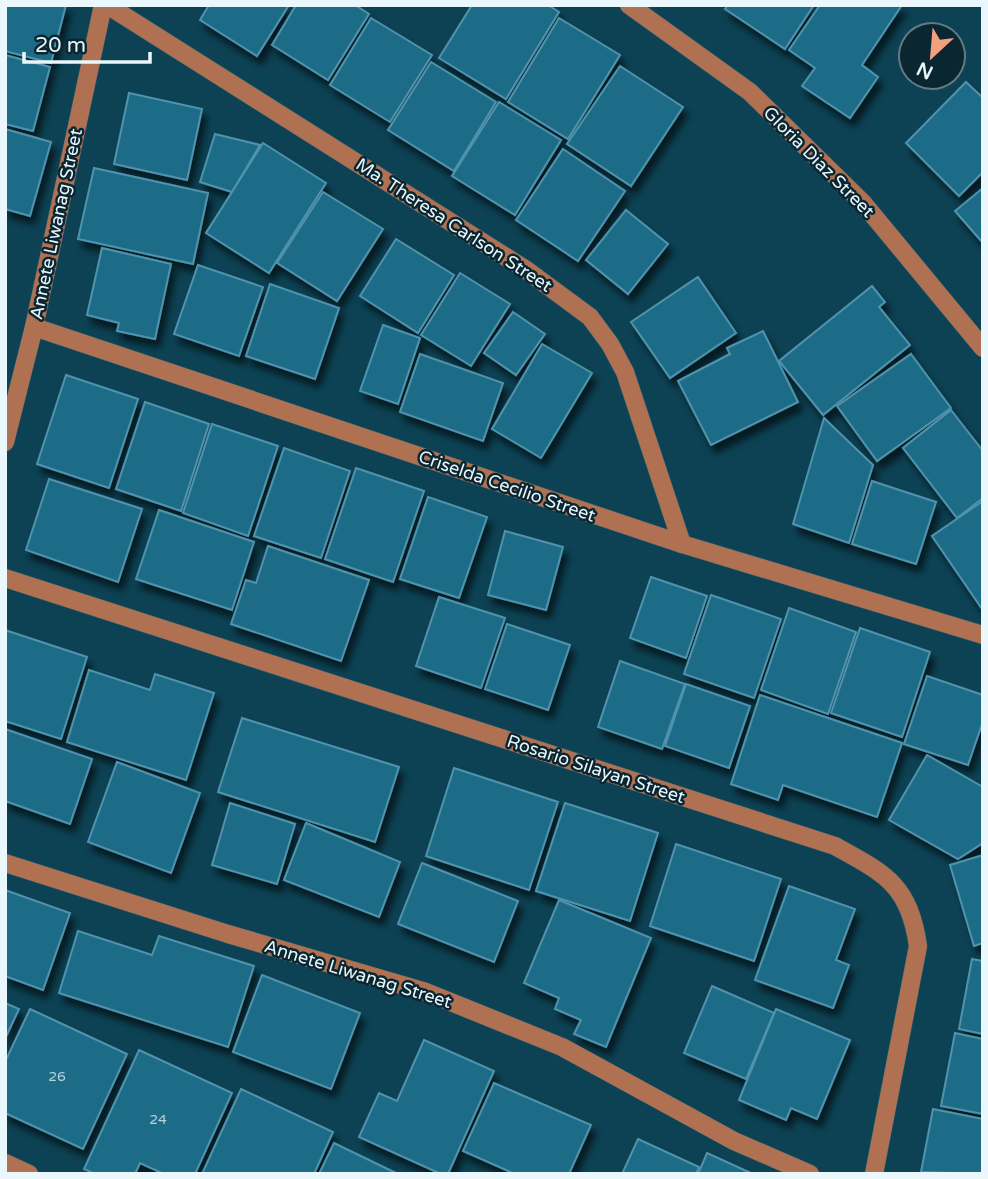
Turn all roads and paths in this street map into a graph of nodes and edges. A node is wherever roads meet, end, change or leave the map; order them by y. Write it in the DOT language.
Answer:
graph roads {
  1 [pos="105,5"];
  2 [pos="629,5"];
  3 [pos="34,327"];
  4 [pos="983,348"];
  5 [pos="5,442"];
  6 [pos="682,544"];
  7 [pos="5,578"];
  8 [pos="983,635"];
  9 [pos="5,863"];
  10 [pos="5,1163"];
  11 [pos="29,1174"];
  12 [pos="810,1174"];
  13 [pos="874,1174"];
  1 -- 3 [label="street, Annete Liwanag Street"];
  1 -- 6 [label="street, Ma. Theresa Carlson Street"];
  2 -- 4 [label="street, Gloria Diaz Street"];
  3 -- 5 [label="street, Annete Liwanag Street"];
  3 -- 6 [label="street, Criselda Cecilio Street"];
  6 -- 8 [label="street, Criselda Cecilio Street"];
  7 -- 13 [label="street, Rosario Silayan Street"];
  9 -- 12 [label="street, Annete Liwanag Street"];
  10 -- 11 [label="street"];
}
